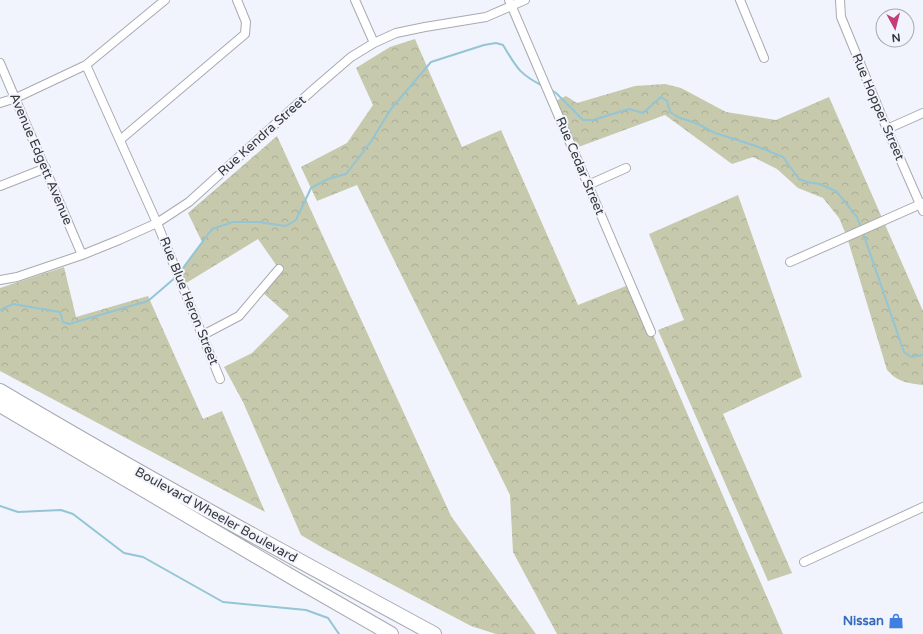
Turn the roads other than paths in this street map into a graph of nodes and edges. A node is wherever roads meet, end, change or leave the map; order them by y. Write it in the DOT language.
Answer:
graph roads {
  1 [pos="165,0"];
  2 [pos="237,0"];
  3 [pos="355,0"];
  4 [pos="525,0"];
  5 [pos="740,0"];
  6 [pos="840,0"];
  7 [pos="510,3"];
  8 [pos="374,43"];
  9 [pos="764,58"];
  10 [pos="0,63"];
  11 [pos="86,65"];
  12 [pos="16,98"];
  13 [pos="0,103"];
  14 [pos="923,114"];
  15 [pos="887,129"];
  16 [pos="120,140"];
  17 [pos="46,168"];
  18 [pos="626,168"];
  19 [pos="588,185"];
  20 [pos="0,186"];
  21 [pos="922,206"];
  22 [pos="157,223"];
  23 [pos="82,255"];
  24 [pos="790,262"];
  25 [pos="279,269"];
  26 [pos="0,280"];
  27 [pos="651,332"];
  28 [pos="203,335"];
  29 [pos="220,379"];
  30 [pos="0,391"];
  31 [pos="0,405"];
  32 [pos="923,507"];
  33 [pos="804,562"];
  34 [pos="391,634"];
  35 [pos="434,634"];
  1 -- 11 [label="street"];
  2 -- 16 [label="street"];
  3 -- 8 [label="street"];
  4 -- 7 [label="street, Rue Kendra Street"];
  5 -- 9 [label="street"];
  6 -- 15 [label="street, Rue Hopper Street"];
  7 -- 8 [label="street, Rue Kendra Street"];
  7 -- 19 [label="street, Rue Cedar Street"];
  8 -- 22 [label="street, Rue Kendra Street"];
  10 -- 12 [label="street, Avenue Edgett Avenue"];
  11 -- 12 [label="street"];
  11 -- 16 [label="street, Rue Blue Heron Street"];
  12 -- 13 [label="street"];
  12 -- 17 [label="street, Avenue Edgett Avenue"];
  14 -- 15 [label="street"];
  15 -- 21 [label="street, Rue Hopper Street"];
  16 -- 22 [label="street, Rue Blue Heron Street"];
  17 -- 20 [label="street"];
  17 -- 23 [label="street, Avenue Edgett Avenue"];
  18 -- 19 [label="street"];
  19 -- 27 [label="street, Rue Cedar Street"];
  21 -- 24 [label="street"];
  22 -- 23 [label="street, Rue Kendra Street"];
  22 -- 28 [label="street, Rue Blue Heron Street"];
  23 -- 26 [label="street, Rue Kendra Street"];
  25 -- 28 [label="street"];
  28 -- 29 [label="street, Rue Blue Heron Street"];
  30 -- 35 [label="highway, Boulevard Wheeler Boulevard"];
  31 -- 34 [label="highway, Boulevard Wheeler Boulevard"];
  32 -- 33 [label="street"];
}
